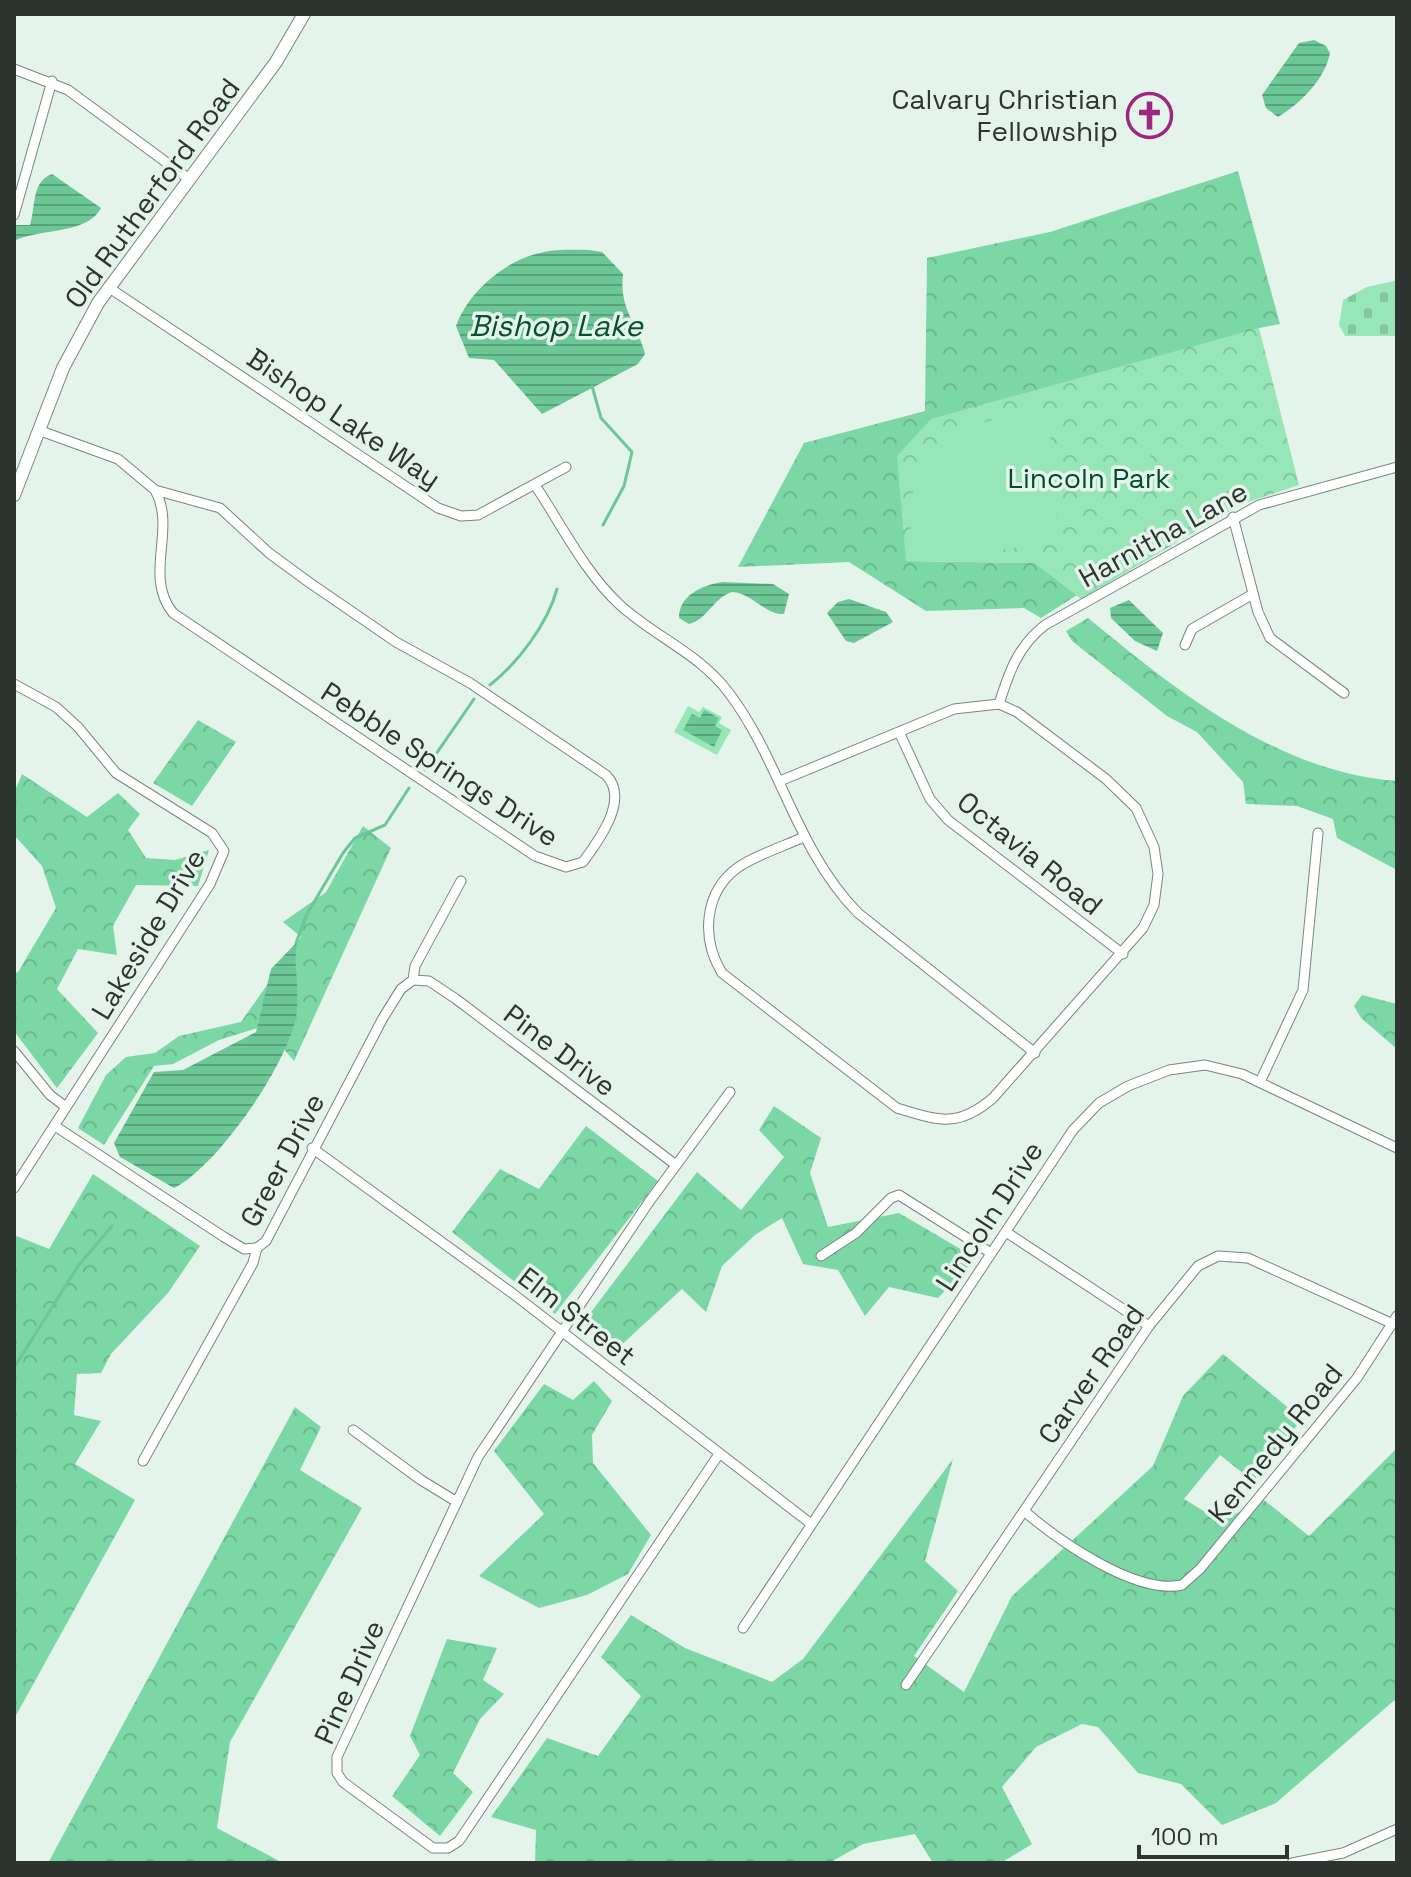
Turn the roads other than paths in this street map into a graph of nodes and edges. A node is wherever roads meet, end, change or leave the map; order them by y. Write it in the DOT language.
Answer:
graph roads {
  1 [pos="304,14"];
  2 [pos="14,69"];
  3 [pos="52,81"];
  4 [pos="189,179"];
  5 [pos="14,215"];
  6 [pos="108,287"];
  7 [pos="38,430"];
  8 [pos="566,467"];
  9 [pos="1397,467"];
  10 [pos="535,485"];
  11 [pos="155,490"];
  12 [pos="14,495"];
  13 [pos="1233,517"];
  14 [pos="1253,594"];
  15 [pos="1185,645"];
  16 [pos="14,684"];
  17 [pos="1344,693"];
  18 [pos="999,704"];
  19 [pos="900,734"];
  20 [pos="780,781"];
  21 [pos="1318,833"];
  22 [pos="804,837"];
  23 [pos="461,881"];
  24 [pos="1123,954"];
  25 [pos="413,980"];
  26 [pos="14,1051"];
  27 [pos="1035,1053"];
  28 [pos="1260,1082"];
  29 [pos="730,1092"];
  30 [pos="66,1107"];
  31 [pos="55,1126"];
  32 [pos="312,1148"];
  33 [pos="1397,1148"];
  34 [pos="676,1165"];
  35 [pos="14,1188"];
  36 [pos="1006,1232"];
  37 [pos="257,1248"];
  38 [pos="991,1253"];
  39 [pos="821,1256"];
  40 [pos="1395,1320"];
  41 [pos="1149,1326"];
  42 [pos="561,1332"];
  43 [pos="353,1430"];
  44 [pos="719,1454"];
  45 [pos="143,1461"];
  46 [pos="457,1502"];
  47 [pos="1024,1511"];
  48 [pos="810,1523"];
  49 [pos="743,1628"];
  50 [pos="906,1685"];
  51 [pos="1397,1829"];
  52 [pos="1292,1863"];
  1 -- 4 [label="street, Old Rutherford Road"];
  2 -- 3 [label="street"];
  3 -- 4 [label="street"];
  3 -- 5 [label="street"];
  4 -- 6 [label="street, Old Rutherford Road"];
  6 -- 7 [label="street, Old Rutherford Road"];
  6 -- 10 [label="street, Bishop Lake Way"];
  7 -- 11 [label="street, Pebble Springs Drive"];
  7 -- 12 [label="street, Old Rutherford Road"];
  8 -- 10 [label="street, Bishop Lake Way"];
  9 -- 13 [label="street, Harnitha Lane"];
  10 -- 20 [label="street"];
  11 -- 11 [label="street, Pebble Springs Drive"];
  13 -- 14 [label="street"];
  13 -- 18 [label="street, Harnitha Lane"];
  14 -- 15 [label="street"];
  14 -- 17 [label="street"];
  16 -- 30 [label="street, Lakeside Drive"];
  18 -- 19 [label="street"];
  18 -- 24 [label="street"];
  19 -- 20 [label="street"];
  19 -- 24 [label="street, Octavia Road"];
  20 -- 22 [label="street"];
  21 -- 28 [label="street"];
  22 -- 27 [label="street"];
  22 -- 27 [label="street"];
  23 -- 25 [label="street, Greer Drive"];
  24 -- 27 [label="street"];
  25 -- 32 [label="street, Greer Drive"];
  25 -- 34 [label="street, Pine Drive"];
  26 -- 30 [label="street"];
  28 -- 33 [label="street, Lincoln Drive"];
  28 -- 36 [label="street, Lincoln Drive"];
  29 -- 34 [label="street, Pine Drive"];
  30 -- 31 [label="street, Lakeside Drive"];
  31 -- 35 [label="street, Lakeside Drive"];
  31 -- 37 [label="street"];
  32 -- 37 [label="street, Greer Drive"];
  32 -- 42 [label="street, Elm Street"];
  34 -- 42 [label="street, Pine Drive"];
  36 -- 38 [label="street, Lincoln Drive"];
  36 -- 41 [label="street"];
  37 -- 45 [label="street, Greer Drive"];
  38 -- 39 [label="street"];
  38 -- 48 [label="street, Lincoln Drive"];
  40 -- 41 [label="street, Carver Road"];
  40 -- 47 [label="street, Kennedy Road"];
  41 -- 47 [label="street, Carver Road"];
  42 -- 44 [label="street, Elm Street"];
  42 -- 46 [label="street, Pine Drive"];
  43 -- 46 [label="street"];
  44 -- 46 [label="street, Pine Drive"];
  44 -- 48 [label="street, Elm Street"];
  47 -- 50 [label="street, Carver Road"];
  48 -- 49 [label="street, Lincoln Drive"];
  51 -- 52 [label="street"];
}
